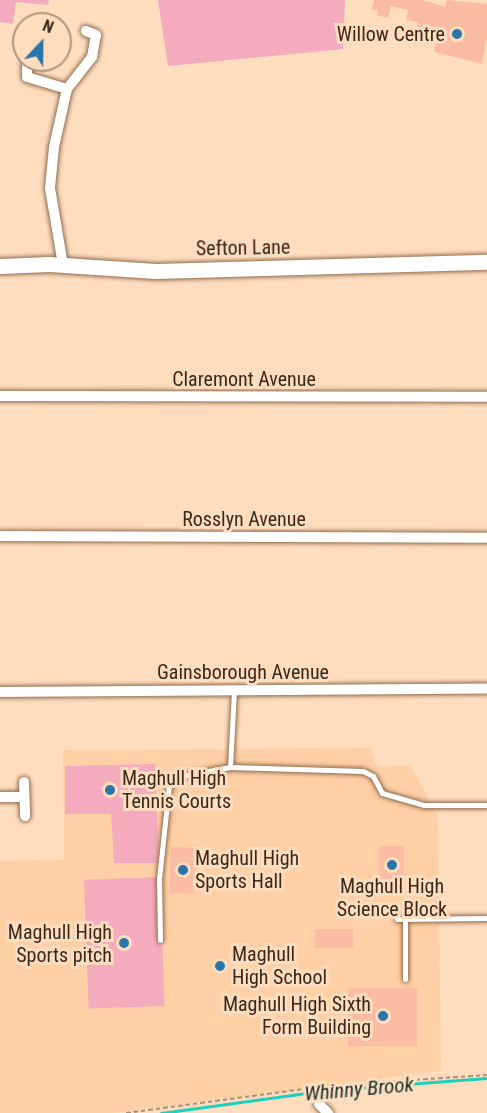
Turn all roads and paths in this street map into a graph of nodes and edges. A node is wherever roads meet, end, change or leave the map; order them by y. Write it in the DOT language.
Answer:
graph roads {
  1 [pos="86,31"];
  2 [pos="27,72"];
  3 [pos="67,89"];
  4 [pos="487,262"];
  5 [pos="63,265"];
  6 [pos="0,266"];
  7 [pos="0,396"];
  8 [pos="487,397"];
  9 [pos="0,536"];
  10 [pos="487,538"];
  11 [pos="234,690"];
  12 [pos="487,690"];
  13 [pos="0,692"];
  14 [pos="230,767"];
  15 [pos="24,782"];
  16 [pos="0,796"];
  17 [pos="24,797"];
  18 [pos="487,806"];
  19 [pos="25,816"];
  20 [pos="487,918"];
  21 [pos="397,919"];
  22 [pos="405,919"];
  23 [pos="160,940"];
  24 [pos="405,980"];
  25 [pos="487,1075"];
  26 [pos="319,1104"];
  27 [pos="126,1113"];
  28 [pos="328,1113"];
  1 -- 3 [label="street"];
  2 -- 3 [label="street"];
  3 -- 5 [label="street"];
  4 -- 5 [label="main road, Sefton Lane"];
  5 -- 6 [label="main road, Sefton Lane"];
  7 -- 8 [label="street, Claremont Avenue"];
  9 -- 10 [label="street, Rosslyn Avenue"];
  11 -- 12 [label="street, Gainsborough Avenue"];
  11 -- 13 [label="street, Gainsborough Avenue"];
  11 -- 14 [label="lane"];
  14 -- 18 [label="lane"];
  14 -- 23 [label="lane"];
  15 -- 17 [label="street"];
  16 -- 17 [label="street"];
  17 -- 19 [label="street"];
  20 -- 22 [label="lane"];
  21 -- 22 [label="lane"];
  22 -- 24 [label="lane"];
  25 -- 27 [label="path"];
  26 -- 28 [label="street"];
}
